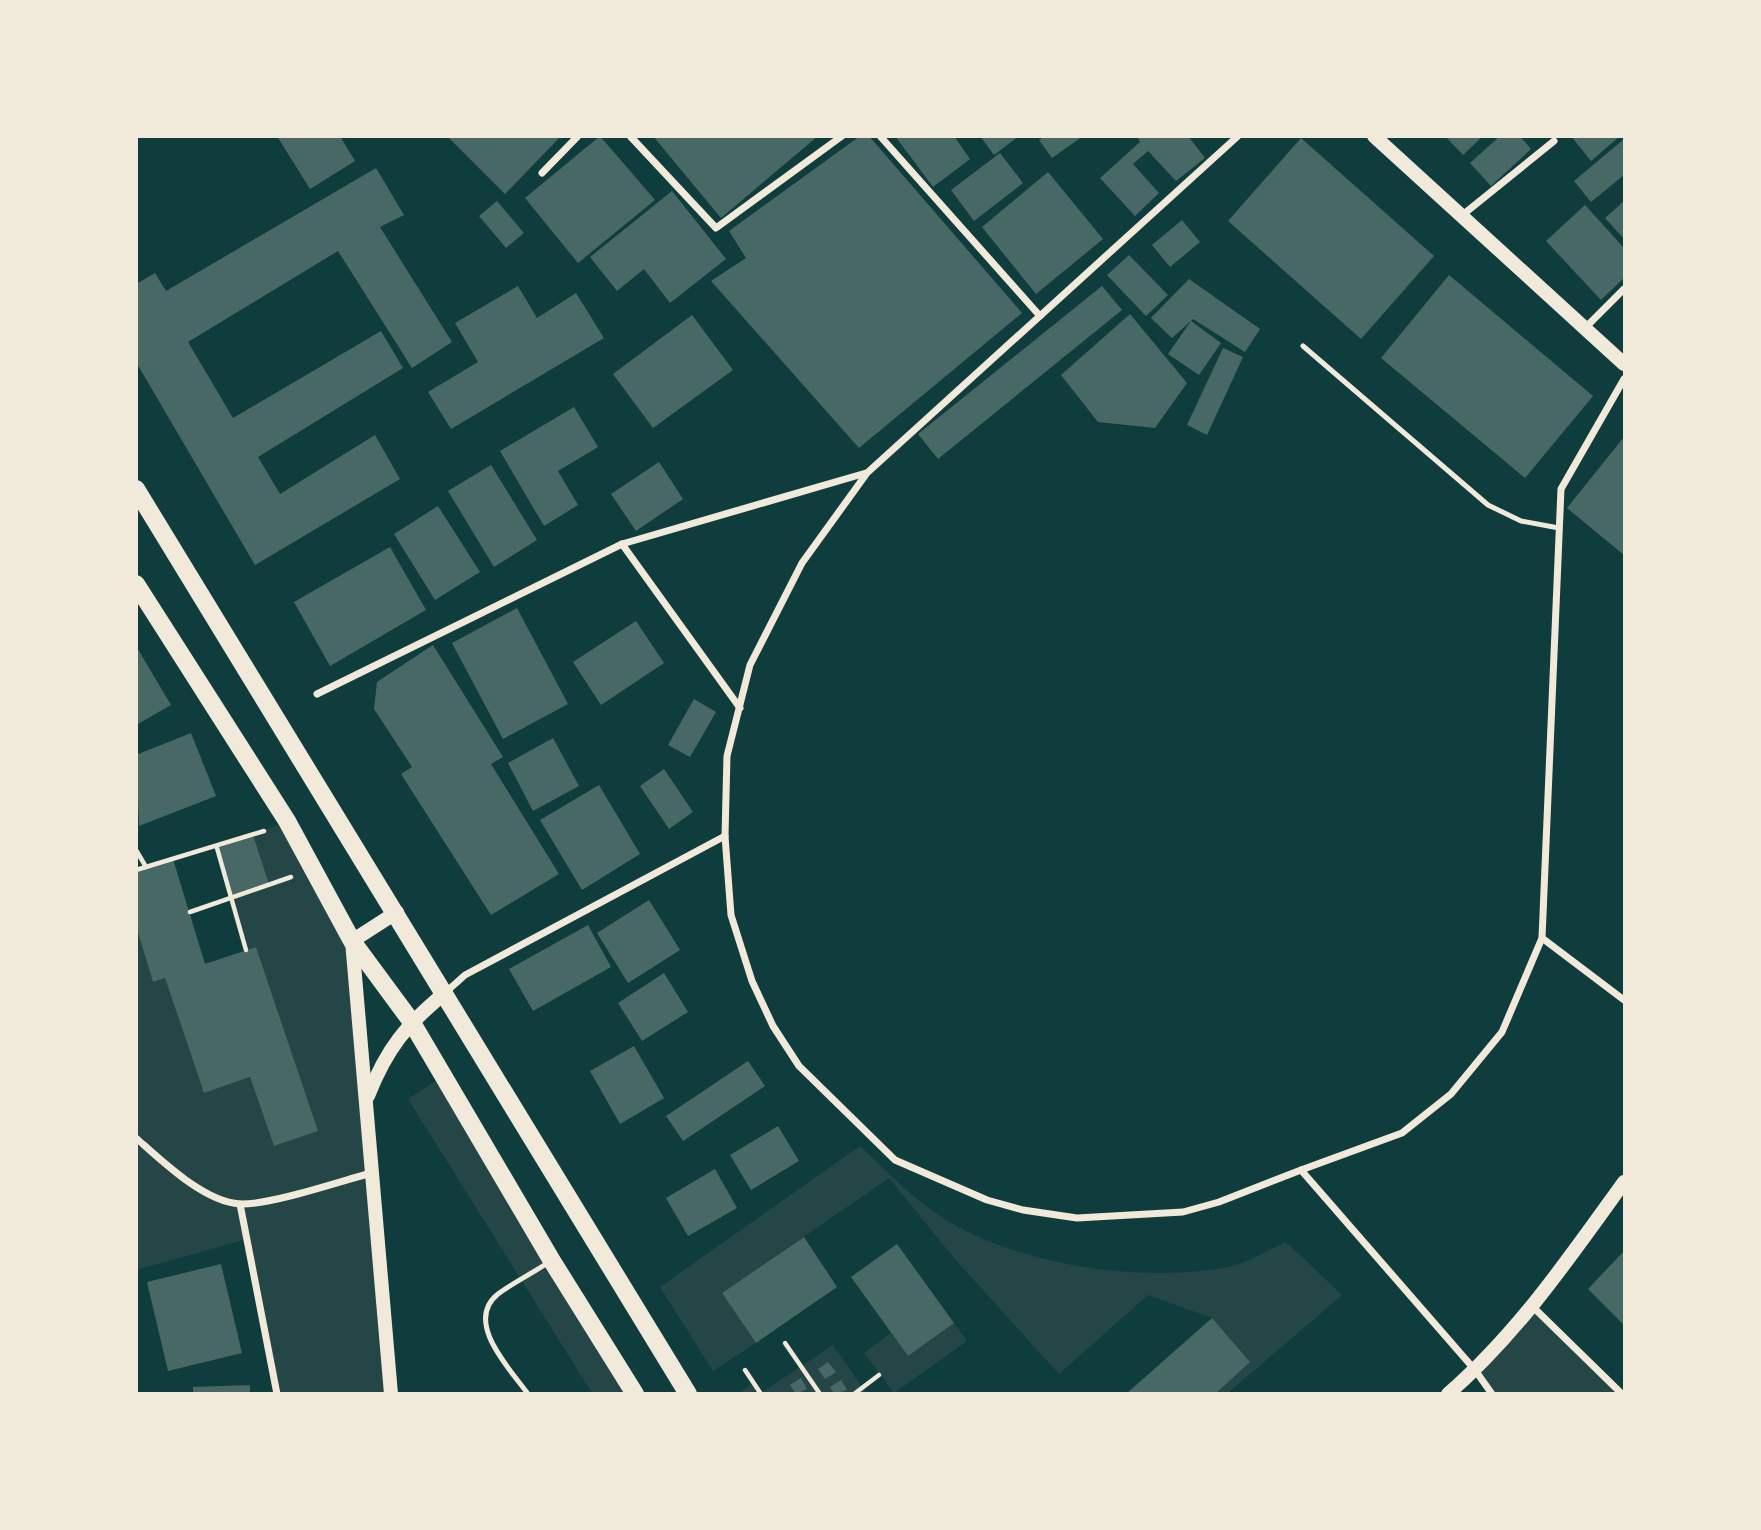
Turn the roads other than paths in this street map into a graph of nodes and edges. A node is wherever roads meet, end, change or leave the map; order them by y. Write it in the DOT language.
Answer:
graph roads {
  1 [pos="578,136"];
  2 [pos="630,136"];
  3 [pos="842,136"];
  4 [pos="880,136"];
  5 [pos="1238,136"];
  6 [pos="1374,136"];
  7 [pos="1554,141"];
  8 [pos="542,173"];
  9 [pos="1460,218"];
  10 [pos="1625,289"];
  11 [pos="1040,316"];
  12 [pos="1584,329"];
  13 [pos="1303,346"];
  14 [pos="1625,364"];
  15 [pos="1625,379"];
  16 [pos="867,472"];
  17 [pos="136,489"];
  18 [pos="1559,528"];
  19 [pos="622,544"];
  20 [pos="136,584"];
  21 [pos="317,694"];
  22 [pos="740,708"];
  23 [pos="725,836"];
  24 [pos="397,912"];
  25 [pos="1542,939"];
  26 [pos="352,941"];
  27 [pos="446,992"];
  28 [pos="1625,1000"];
  29 [pos="411,1021"];
  30 [pos="366,1101"];
  31 [pos="136,1138"];
  32 [pos="1300,1170"];
  33 [pos="371,1173"];
  34 [pos="1625,1182"];
  35 [pos="240,1204"];
  36 [pos="552,1261"];
  37 [pos="1533,1307"];
  38 [pos="1475,1370"];
  39 [pos="277,1394"];
  40 [pos="391,1394"];
  41 [pos="528,1394"];
  42 [pos="635,1394"];
  43 [pos="688,1394"];
  44 [pos="1448,1394"];
  45 [pos="1492,1394"];
  46 [pos="1622,1394"];
  1 -- 8 [label="street"];
  2 -- 3 [label="street"];
  4 -- 11 [label="street"];
  5 -- 11 [label="street"];
  6 -- 9 [label="main road"];
  7 -- 9 [label="street"];
  9 -- 12 [label="main road"];
  10 -- 12 [label="street"];
  11 -- 16 [label="street"];
  12 -- 14 [label="main road"];
  13 -- 18 [label="lane"];
  15 -- 18 [label="street"];
  16 -- 19 [label="street"];
  16 -- 22 [label="street"];
  17 -- 24 [label="main road"];
  18 -- 25 [label="street"];
  19 -- 21 [label="street"];
  19 -- 22 [label="street"];
  20 -- 26 [label="main road"];
  22 -- 23 [label="street"];
  23 -- 27 [label="street"];
  23 -- 32 [label="street"];
  24 -- 26 [label="main road"];
  24 -- 27 [label="main road"];
  25 -- 28 [label="street"];
  25 -- 32 [label="street"];
  26 -- 29 [label="main road"];
  26 -- 30 [label="main road"];
  27 -- 29 [label="main road"];
  27 -- 43 [label="main road"];
  29 -- 30 [label="main road"];
  29 -- 36 [label="main road"];
  30 -- 33 [label="main road"];
  31 -- 35 [label="street"];
  32 -- 38 [label="street"];
  33 -- 35 [label="street"];
  33 -- 40 [label="main road"];
  34 -- 37 [label="main road"];
  35 -- 39 [label="street"];
  36 -- 41 [label="lane"];
  36 -- 42 [label="main road"];
  37 -- 38 [label="main road"];
  37 -- 46 [label="street"];
  38 -- 44 [label="main road"];
  38 -- 45 [label="street"];
}
